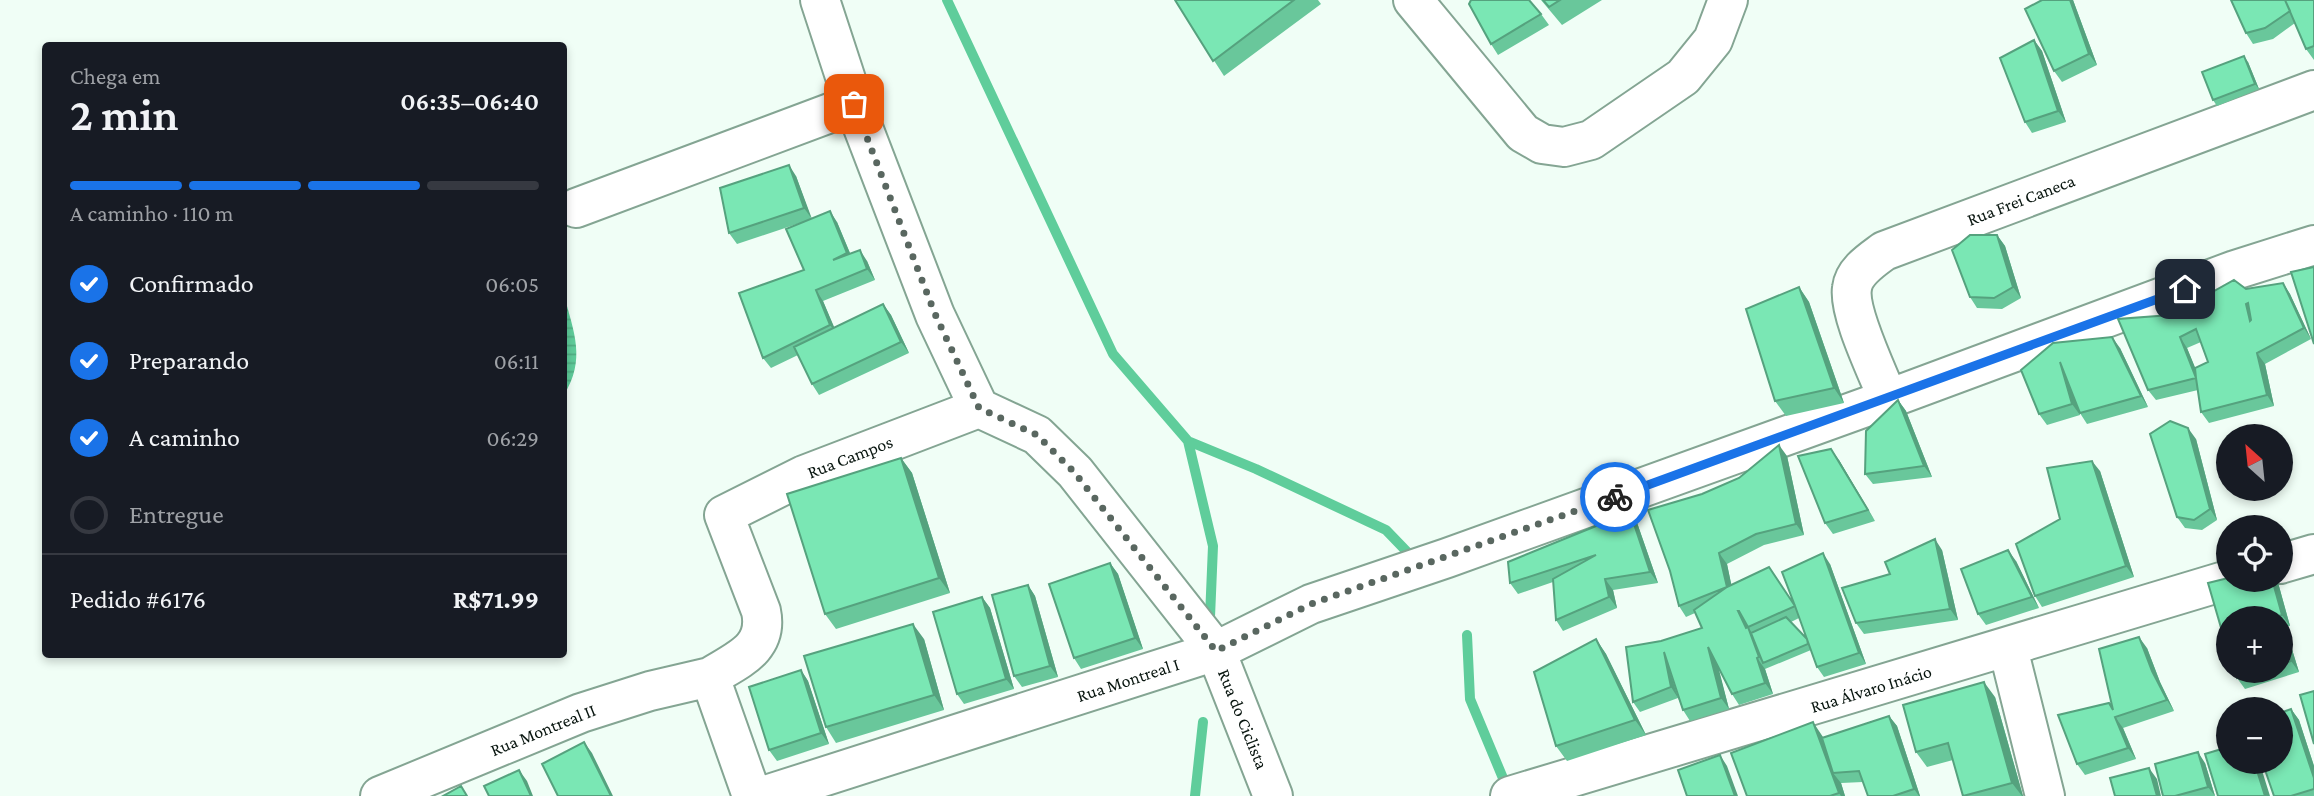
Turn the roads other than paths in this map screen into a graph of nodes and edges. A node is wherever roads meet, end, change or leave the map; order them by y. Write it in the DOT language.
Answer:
graph roads {
  1 [pos="820,0"];
  2 [pos="1413,0"];
  3 [pos="1728,0"];
  4 [pos="2314,90"];
  5 [pos="854,104"];
  6 [pos="576,208"];
  7 [pos="2314,245"];
  8 [pos="1888,399"];
  9 [pos="979,408"];
  10 [pos="724,515"];
  11 [pos="2314,554"];
  12 [pos="2293,560"];
  13 [pos="2216,584"];
  14 [pos="2008,648"];
  15 [pos="1216,651"];
  16 [pos="710,677"];
  17 [pos="380,796"];
  18 [pos="752,796"];
  19 [pos="763,796"];
  20 [pos="1273,796"];
  21 [pos="1510,796"];
  22 [pos="2045,796"];
  1 -- 5 [label="street"];
  2 -- 3 [label="street"];
  4 -- 8 [label="street, Rua Frei Caneca"];
  5 -- 6 [label="street"];
  5 -- 9 [label="street"];
  7 -- 8 [label="street, Rua Montreal I"];
  8 -- 15 [label="street, Rua Montreal I"];
  9 -- 10 [label="street, Rua Campos"];
  9 -- 15 [label="street, Rua do Ciclista"];
  10 -- 16 [label="street, Rua Montreal II"];
  11 -- 12 [label="street"];
  13 -- 14 [label="street, Rua Álvaro Inácio"];
  14 -- 21 [label="street, Rua Álvaro Inácio"];
  14 -- 22 [label="street"];
  15 -- 19 [label="street, Rua Montreal I"];
  15 -- 20 [label="street, Rua do Ciclista"];
  16 -- 17 [label="street, Rua Montreal II"];
  16 -- 18 [label="street"];
}
